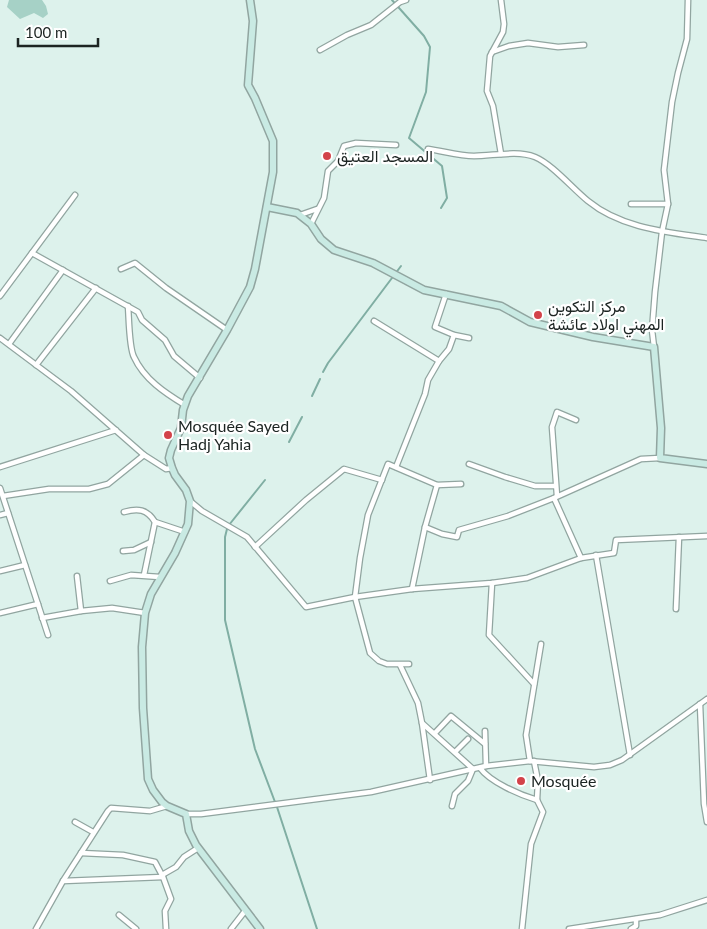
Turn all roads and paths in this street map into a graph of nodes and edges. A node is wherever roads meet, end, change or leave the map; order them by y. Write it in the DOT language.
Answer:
graph roads {
  1 [pos="250,0"];
  2 [pos="406,0"];
  3 [pos="501,0"];
  4 [pos="688,0"];
  5 [pos="584,45"];
  6 [pos="320,50"];
  7 [pos="492,52"];
  8 [pos="396,145"];
  9 [pos="428,149"];
  10 [pos="501,154"];
  11 [pos="75,195"];
  12 [pos="631,204"];
  13 [pos="668,204"];
  14 [pos="267,207"];
  15 [pos="318,209"];
  16 [pos="300,215"];
  17 [pos="310,224"];
  18 [pos="662,232"];
  19 [pos="707,238"];
  20 [pos="32,253"];
  21 [pos="121,269"];
  22 [pos="63,270"];
  23 [pos="96,288"];
  24 [pos="446,294"];
  25 [pos="0,296"];
  26 [pos="128,306"];
  27 [pos="374,321"];
  28 [pos="228,330"];
  29 [pos="454,335"];
  30 [pos="0,338"];
  31 [pos="469,338"];
  32 [pos="9,344"];
  33 [pos="654,347"];
  34 [pos="439,361"];
  35 [pos="36,365"];
  36 [pos="200,378"];
  37 [pos="185,405"];
  38 [pos="576,420"];
  39 [pos="116,430"];
  40 [pos="144,455"];
  41 [pos="660,458"];
  42 [pos="469,464"];
  43 [pos="707,464"];
  44 [pos="0,466"];
  45 [pos="396,467"];
  46 [pos="172,468"];
  47 [pos="382,480"];
  48 [pos="437,484"];
  49 [pos="461,484"];
  50 [pos="555,486"];
  51 [pos="0,488"];
  52 [pos="3,496"];
  53 [pos="555,497"];
  54 [pos="190,501"];
  55 [pos="124,512"];
  56 [pos="8,513"];
  57 [pos="0,515"];
  58 [pos="155,522"];
  59 [pos="425,527"];
  60 [pos="185,532"];
  61 [pos="707,536"];
  62 [pos="679,537"];
  63 [pos="151,542"];
  64 [pos="255,547"];
  65 [pos="123,551"];
  66 [pos="596,555"];
  67 [pos="581,558"];
  68 [pos="25,565"];
  69 [pos="0,571"];
  70 [pos="144,575"];
  71 [pos="77,576"];
  72 [pos="160,577"];
  73 [pos="110,581"];
  74 [pos="492,583"];
  75 [pos="412,589"];
  76 [pos="355,597"];
  77 [pos="38,604"];
  78 [pos="676,609"];
  79 [pos="81,611"];
  80 [pos="0,613"];
  81 [pos="145,613"];
  82 [pos="42,618"];
  83 [pos="48,635"];
  84 [pos="541,644"];
  85 [pos="410,664"];
  86 [pos="400,665"];
  87 [pos="534,684"];
  88 [pos="707,700"];
  89 [pos="700,704"];
  90 [pos="422,723"];
  91 [pos="485,730"];
  92 [pos="435,733"];
  93 [pos="468,739"];
  94 [pos="485,744"];
  95 [pos="455,752"];
  96 [pos="630,754"];
  97 [pos="532,761"];
  98 [pos="705,761"];
  99 [pos="486,766"];
  100 [pos="480,768"];
  101 [pos="473,769"];
  102 [pos="430,780"];
  103 [pos="537,800"];
  104 [pos="167,806"];
  105 [pos="452,806"];
  106 [pos="186,814"];
  107 [pos="74,822"];
  108 [pos="707,822"];
  109 [pos="93,832"];
  110 [pos="198,848"];
  111 [pos="82,853"];
  112 [pos="162,876"];
  113 [pos="64,881"];
  114 [pos="707,900"];
  115 [pos="245,911"];
  116 [pos="119,915"];
  117 [pos="636,919"];
  118 [pos="233,928"];
  119 [pos="36,929"];
  120 [pos="136,929"];
  121 [pos="166,929"];
  122 [pos="260,929"];
  123 [pos="522,929"];
  124 [pos="569,929"];
  125 [pos="631,929"];
  1 -- 14 [label="street"];
  2 -- 6 [label="street"];
  3 -- 7 [label="street"];
  4 -- 13 [label="street"];
  5 -- 7 [label="street"];
  7 -- 10 [label="street"];
  8 -- 15 [label="street"];
  9 -- 10 [label="street"];
  10 -- 18 [label="street"];
  11 -- 20 [label="street"];
  12 -- 13 [label="street"];
  13 -- 18 [label="street"];
  14 -- 16 [label="street"];
  14 -- 28 [label="street"];
  15 -- 16 [label="street"];
  15 -- 17 [label="street"];
  16 -- 17 [label="street"];
  17 -- 24 [label="street"];
  18 -- 19 [label="street"];
  18 -- 33 [label="street"];
  20 -- 22 [label="street"];
  20 -- 25 [label="street"];
  21 -- 28 [label="street"];
  22 -- 23 [label="street"];
  22 -- 32 [label="street"];
  23 -- 26 [label="street"];
  23 -- 35 [label="street"];
  24 -- 29 [label="street"];
  24 -- 33 [label="street"];
  26 -- 36 [label="street"];
  26 -- 37 [label="street"];
  27 -- 34 [label="street"];
  28 -- 36 [label="street"];
  29 -- 31 [label="street"];
  29 -- 34 [label="street"];
  30 -- 32 [label="street"];
  32 -- 35 [label="street"];
  33 -- 41 [label="street"];
  34 -- 45 [label="street"];
  35 -- 39 [label="street"];
  36 -- 37 [label="street"];
  37 -- 46 [label="street"];
  38 -- 50 [label="street"];
  39 -- 40 [label="street"];
  39 -- 44 [label="street"];
  40 -- 46 [label="street"];
  40 -- 52 [label="street"];
  41 -- 43 [label="street"];
  41 -- 53 [label="street"];
  42 -- 50 [label="street"];
  45 -- 47 [label="street"];
  45 -- 48 [label="street"];
  46 -- 54 [label="street"];
  47 -- 64 [label="street"];
  47 -- 76 [label="street"];
  48 -- 49 [label="street"];
  48 -- 59 [label="street"];
  50 -- 53 [label="street"];
  51 -- 52 [label="street"];
  52 -- 56 [label="street"];
  53 -- 59 [label="street"];
  53 -- 67 [label="street"];
  54 -- 60 [label="street"];
  54 -- 64 [label="street"];
  55 -- 58 [label="street"];
  56 -- 57 [label="street"];
  56 -- 68 [label="street"];
  58 -- 60 [label="street"];
  58 -- 63 [label="street"];
  59 -- 75 [label="street"];
  60 -- 72 [label="street"];
  61 -- 62 [label="street"];
  62 -- 66 [label="street"];
  62 -- 78 [label="street"];
  63 -- 65 [label="street"];
  63 -- 70 [label="street"];
  64 -- 76 [label="street"];
  66 -- 67 [label="street"];
  66 -- 96 [label="street"];
  67 -- 74 [label="street"];
  68 -- 69 [label="street"];
  68 -- 77 [label="street"];
  70 -- 72 [label="street"];
  70 -- 73 [label="street"];
  71 -- 79 [label="street"];
  72 -- 81 [label="street"];
  74 -- 75 [label="street"];
  74 -- 87 [label="street"];
  75 -- 76 [label="street"];
  76 -- 86 [label="street"];
  77 -- 80 [label="street"];
  77 -- 82 [label="street"];
  79 -- 81 [label="street"];
  79 -- 82 [label="street"];
  81 -- 104 [label="street"];
  82 -- 83 [label="street"];
  84 -- 87 [label="street"];
  85 -- 86 [label="street"];
  86 -- 90 [label="street"];
  87 -- 97 [label="street"];
  88 -- 89 [label="street"];
  89 -- 96 [label="street"];
  89 -- 98 [label="street"];
  90 -- 92 [label="street"];
  90 -- 102 [label="street"];
  91 -- 94 [label="street"];
  92 -- 94 [label="street"];
  92 -- 95 [label="street"];
  93 -- 95 [label="street"];
  94 -- 99 [label="street"];
  95 -- 101 [label="street"];
  96 -- 97 [label="street"];
  97 -- 99 [label="street"];
  97 -- 103 [label="street"];
  98 -- 108 [label="street"];
  99 -- 100 [label="street"];
  100 -- 101 [label="street"];
  100 -- 103 [label="street"];
  101 -- 102 [label="street"];
  101 -- 105 [label="street"];
  102 -- 106 [label="street"];
  103 -- 123 [label="street"];
  104 -- 106 [label="street"];
  104 -- 109 [label="street"];
  106 -- 110 [label="street"];
  107 -- 109 [label="street"];
  109 -- 111 [label="street"];
  110 -- 112 [label="street"];
  110 -- 115 [label="street"];
  111 -- 112 [label="street"];
  111 -- 113 [label="street"];
  112 -- 113 [label="street"];
  112 -- 121 [label="street"];
  113 -- 119 [label="street"];
  114 -- 117 [label="street"];
  115 -- 118 [label="street"];
  115 -- 122 [label="street"];
  116 -- 120 [label="street"];
  117 -- 124 [label="street"];
  117 -- 125 [label="street"];
}
